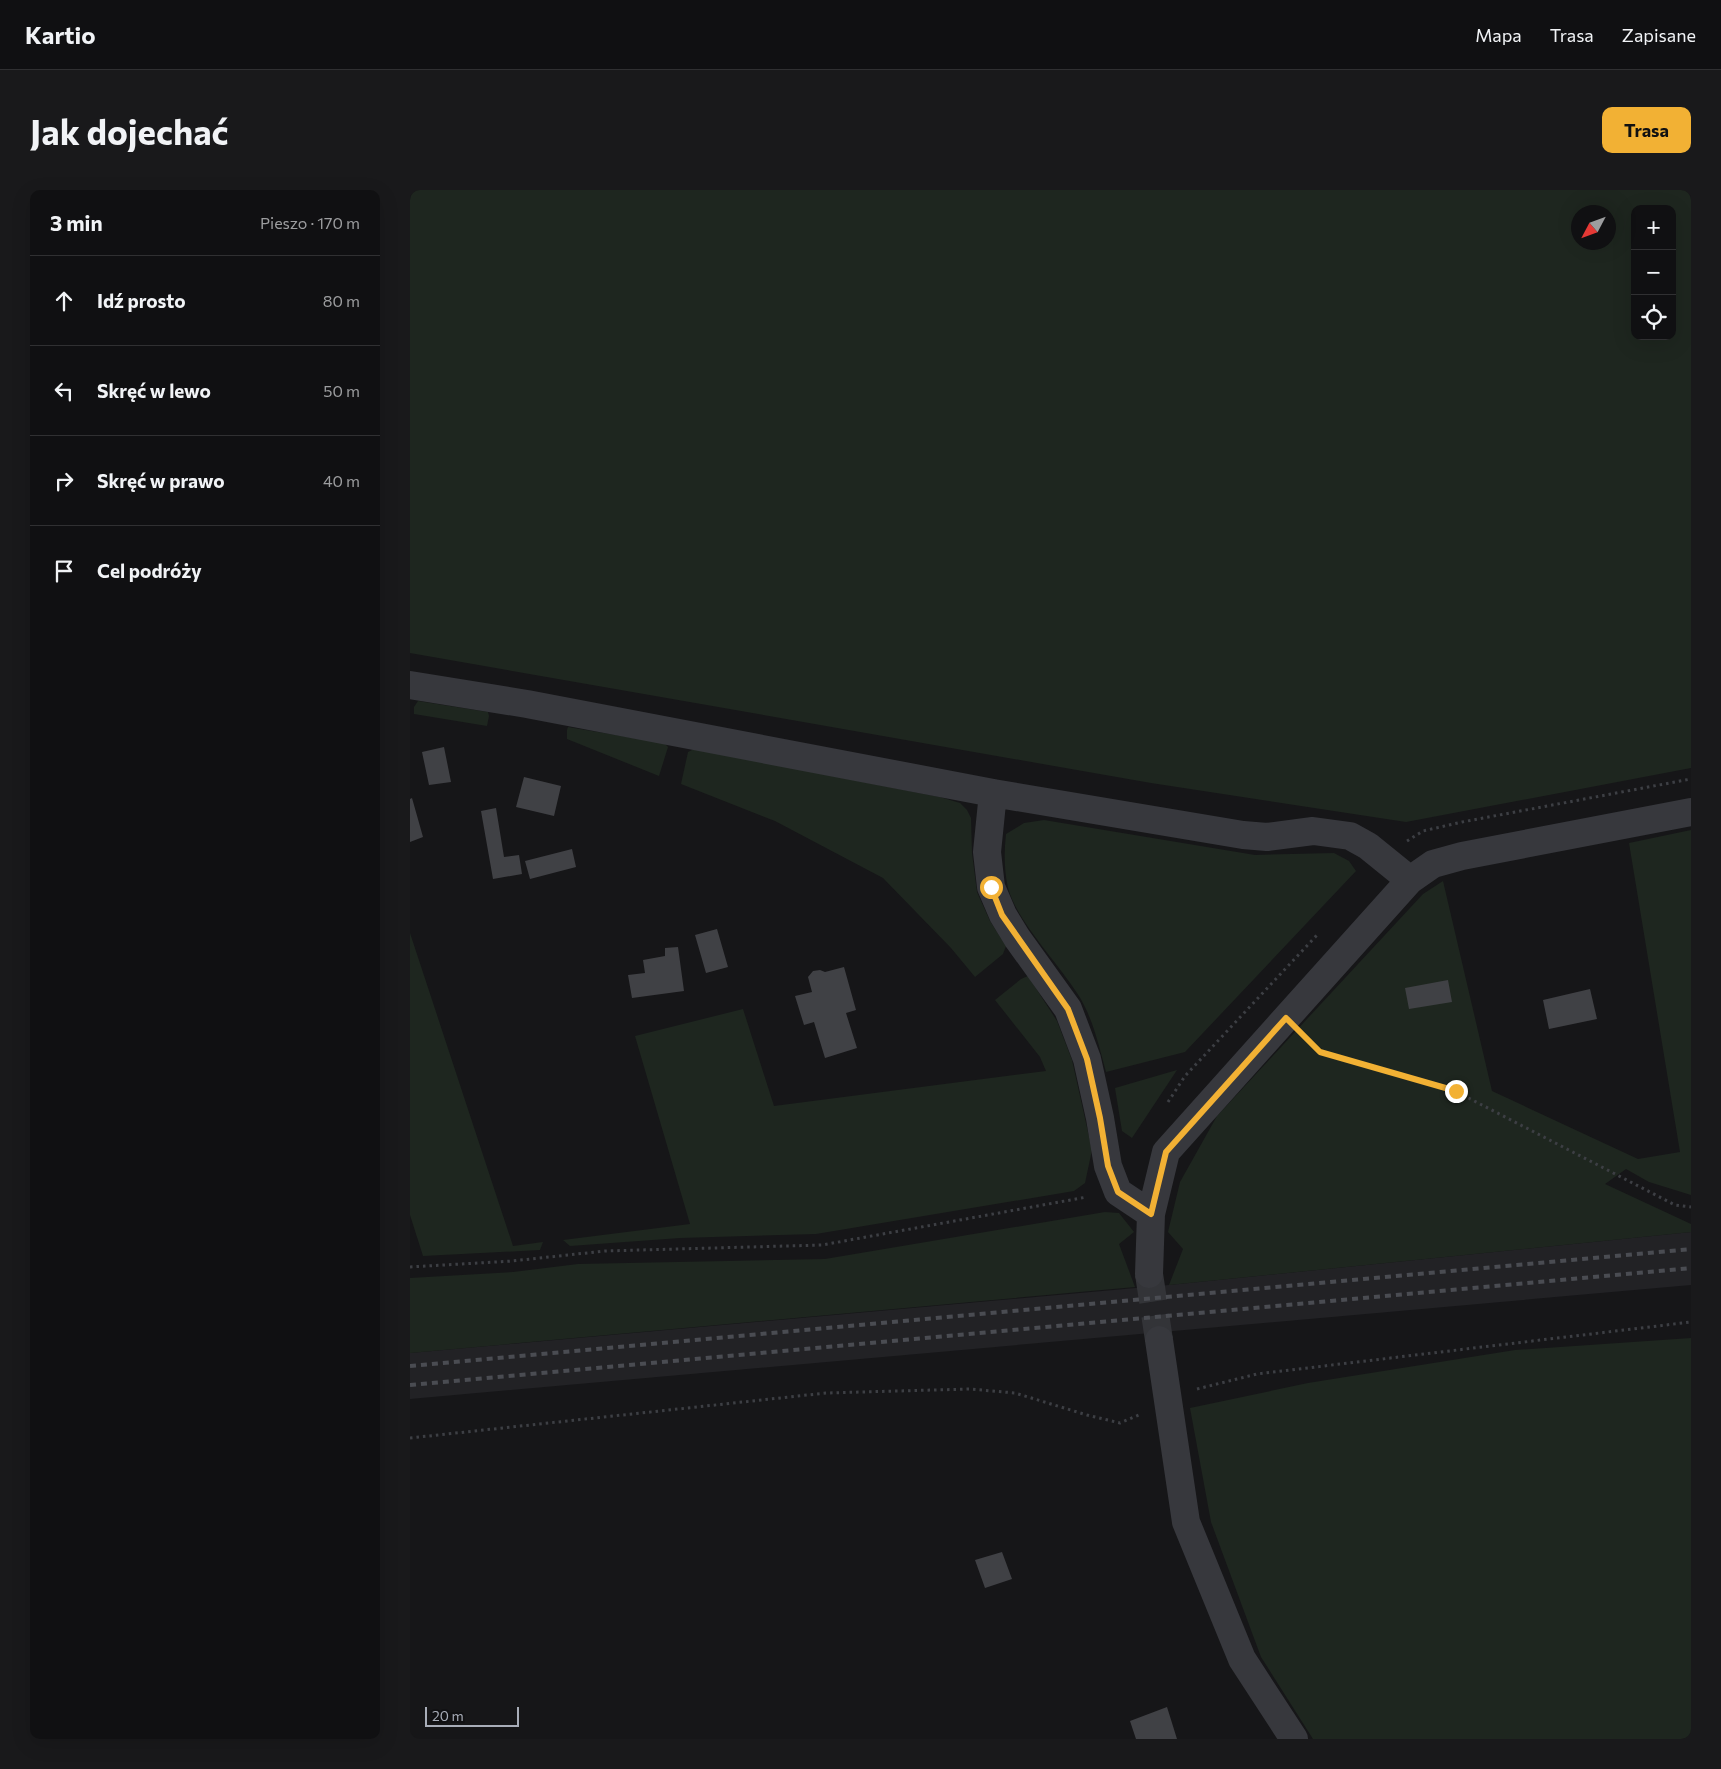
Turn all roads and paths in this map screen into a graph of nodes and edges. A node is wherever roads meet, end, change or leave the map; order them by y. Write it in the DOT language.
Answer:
graph roads {
  1 [pos="410,685"];
  2 [pos="993,793"];
  3 [pos="1691,812"];
  4 [pos="1410,880"];
  5 [pos="1286,1018"];
  6 [pos="1118,1192"];
  7 [pos="1691,1207"];
  8 [pos="1151,1214"];
  9 [pos="410,1267"];
  10 [pos="1149,1274"];
  11 [pos="1691,1322"];
  12 [pos="1159,1340"];
  13 [pos="1168,1404"];
  14 [pos="410,1438"];
  15 [pos="1294,1739"];
  1 -- 2 [label="street"];
  2 -- 4 [label="street"];
  2 -- 6 [label="street"];
  3 -- 4 [label="street"];
  4 -- 5 [label="street"];
  5 -- 7 [label="path"];
  5 -- 8 [label="street"];
  6 -- 8 [label="street"];
  6 -- 9 [label="path"];
  8 -- 10 [label="street"];
  11 -- 13 [label="path"];
  12 -- 13 [label="street"];
  13 -- 14 [label="path"];
  13 -- 15 [label="street"];
}
